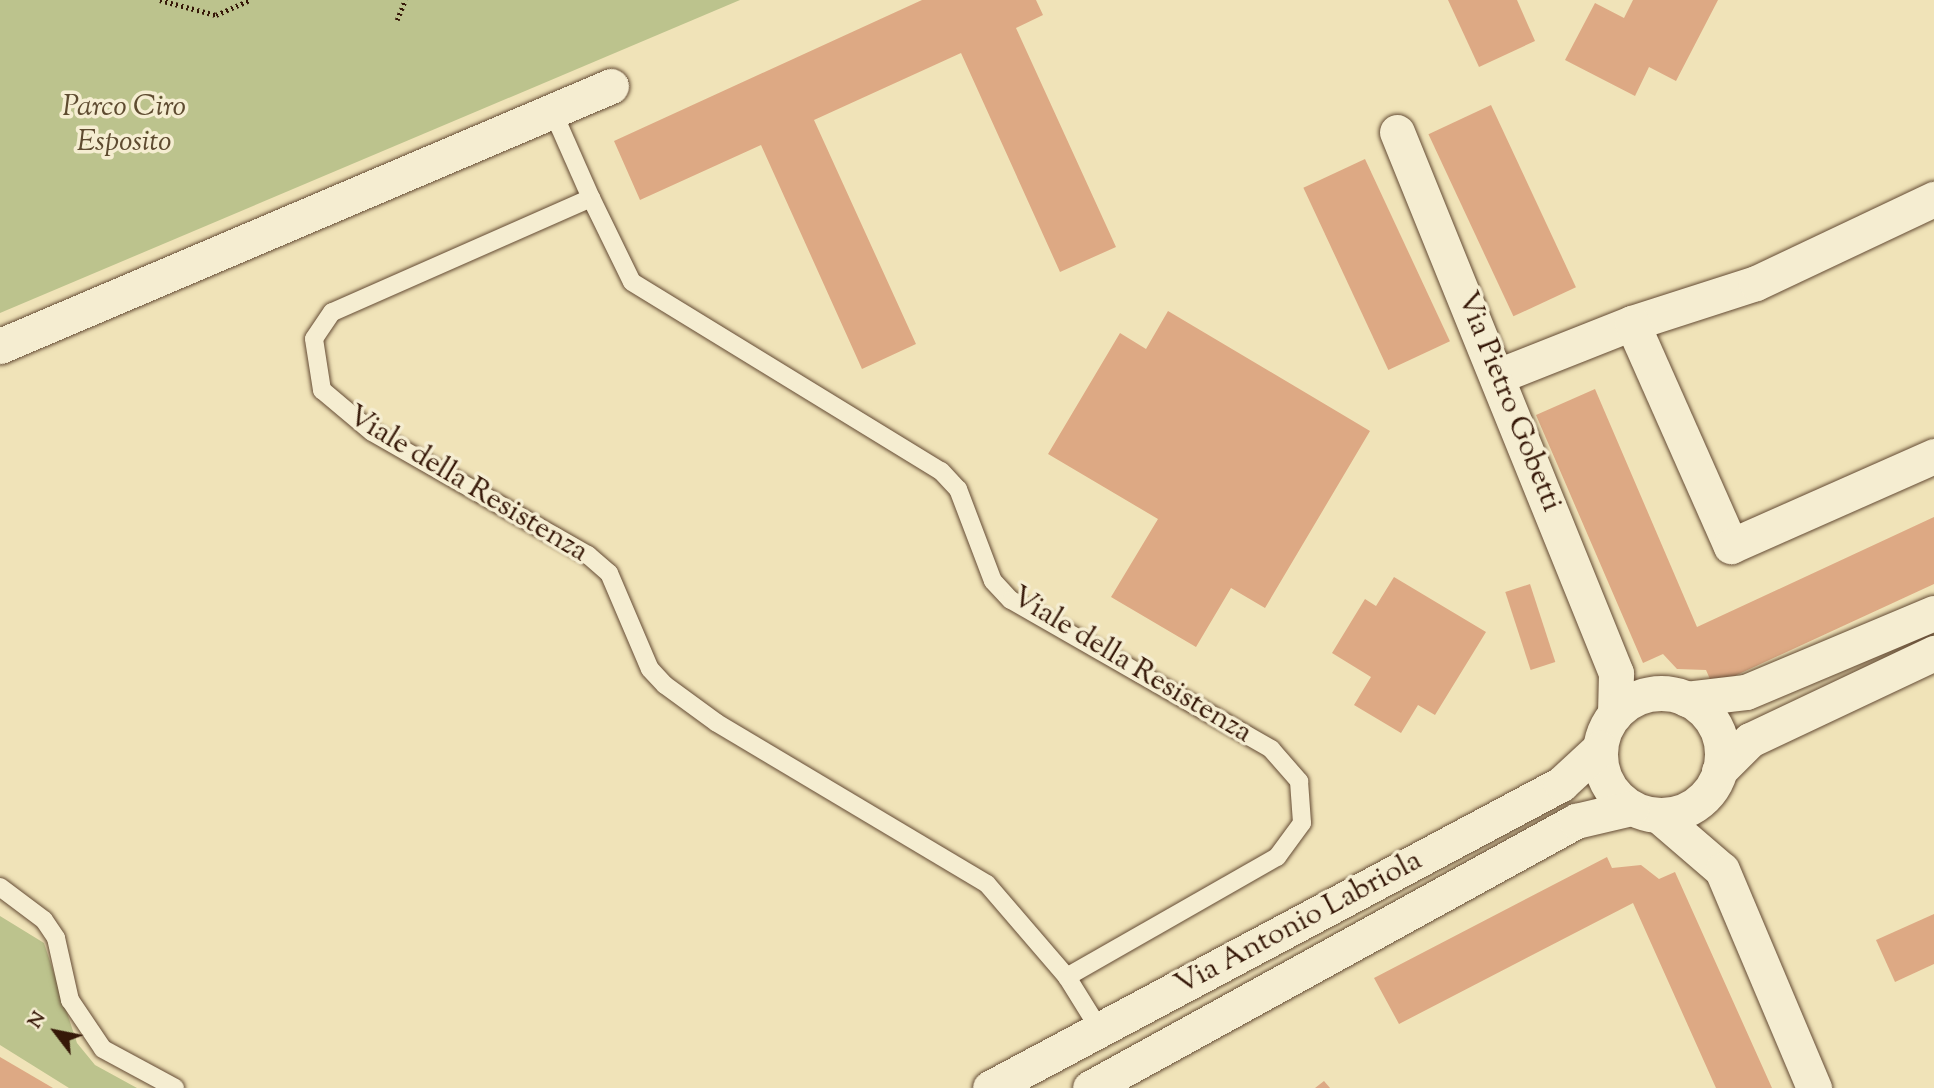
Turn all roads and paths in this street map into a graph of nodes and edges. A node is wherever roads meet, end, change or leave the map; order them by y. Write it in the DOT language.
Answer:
graph roads {
  1 [pos="159,0"];
  2 [pos="250,0"];
  3 [pos="405,0"];
  4 [pos="397,20"];
  5 [pos="611,86"];
  6 [pos="554,111"];
  7 [pos="1398,132"];
  8 [pos="591,198"];
  9 [pos="1934,199"];
  10 [pos="1632,323"];
  11 [pos="0,346"];
  12 [pos="1498,376"];
  13 [pos="1934,456"];
  14 [pos="1934,613"];
  15 [pos="1934,653"];
  16 [pos="1616,673"];
  17 [pos="1670,696"];
  18 [pos="1615,714"];
  19 [pos="1600,748"];
  20 [pos="1714,782"];
  21 [pos="1645,812"];
  22 [pos="1713,858"];
  23 [pos="0,887"];
  24 [pos="1067,977"];
  25 [pos="1100,1030"];
  26 [pos="175,1088"];
  27 [pos="990,1088"];
  28 [pos="1090,1088"];
  29 [pos="1814,1088"];
  1 -- 2 [label="path"];
  3 -- 4 [label="path"];
  5 -- 6 [label="street"];
  6 -- 8 [label="lane, Viale della Resistenza"];
  6 -- 11 [label="street"];
  7 -- 12 [label="street, Via Pietro Gobetti"];
  8 -- 24 [label="lane, Viale della Resistenza"];
  8 -- 24 [label="lane, Viale della Resistenza"];
  9 -- 10 [label="street"];
  10 -- 12 [label="street"];
  10 -- 13 [label="street"];
  12 -- 16 [label="street, Via Pietro Gobetti"];
  14 -- 17 [label="street"];
  15 -- 20 [label="street"];
  16 -- 17 [label="street"];
  16 -- 18 [label="street, Via Pietro Gobetti"];
  17 -- 18 [label="street"];
  17 -- 20 [label="street"];
  18 -- 19 [label="street"];
  19 -- 21 [label="street"];
  19 -- 25 [label="street, Via Antonio Labriola"];
  20 -- 21 [label="street"];
  20 -- 22 [label="street"];
  21 -- 22 [label="street"];
  21 -- 28 [label="street, Via Antonio Labriola"];
  22 -- 29 [label="street"];
  23 -- 26 [label="lane"];
  24 -- 25 [label="lane, Viale della Resistenza"];
  25 -- 27 [label="street, Via Antonio Labriola"];
}
